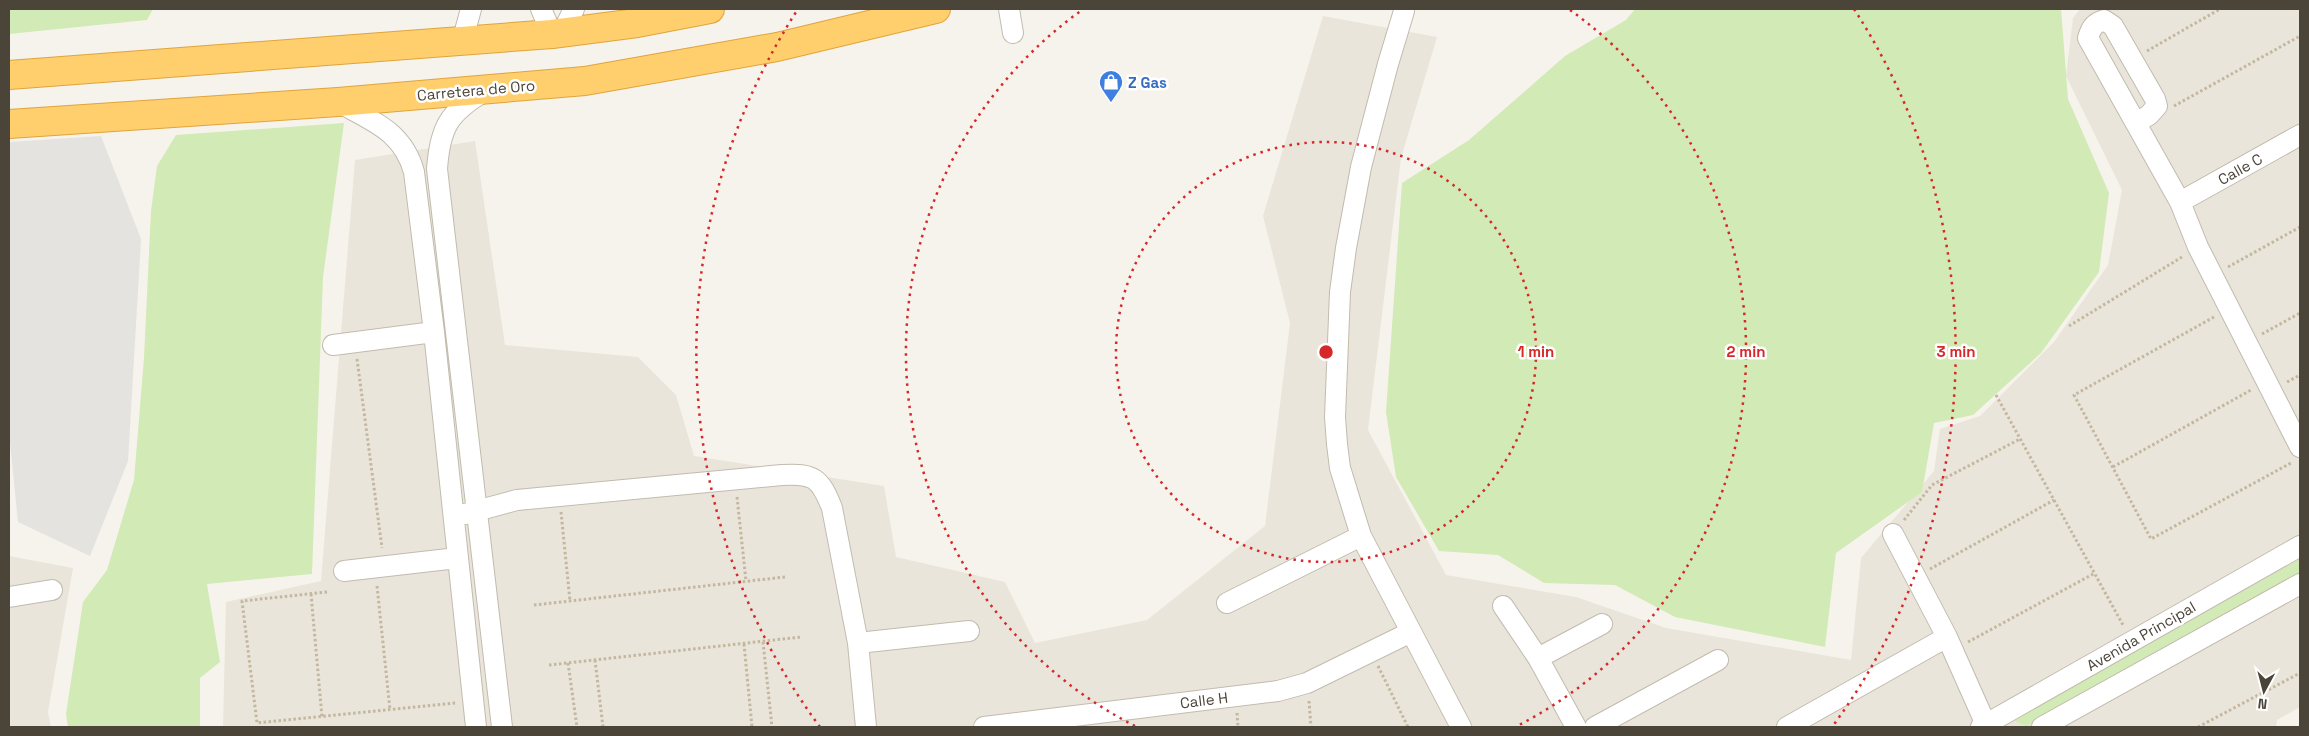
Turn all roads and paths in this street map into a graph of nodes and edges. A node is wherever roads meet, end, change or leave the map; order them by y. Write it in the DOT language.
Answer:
graph roads {
  1 [pos="472,9"];
  2 [pos="541,9"];
  3 [pos="574,9"];
  4 [pos="710,9"];
  5 [pos="936,9"];
  6 [pos="1009,9"];
  7 [pos="2220,9"];
  8 [pos="675,12"];
  9 [pos="1404,12"];
  10 [pos="638,16"];
  11 [pos="557,33"];
  12 [pos="1013,33"];
  13 [pos="2300,36"];
  14 [pos="462,42"];
  15 [pos="2132,59"];
  16 [pos="9,76"];
  17 [pos="487,90"];
  18 [pos="338,102"];
  19 [pos="2142,119"];
  20 [pos="9,124"];
  21 [pos="2300,136"];
  22 [pos="2180,202"];
  23 [pos="2300,228"];
  24 [pos="2198,247"];
  25 [pos="2212,276"];
  26 [pos="2229,309"];
  27 [pos="2300,313"];
  28 [pos="2069,326"];
  29 [pos="434,332"];
  30 [pos="355,342"];
  31 [pos="2247,343"];
  32 [pos="334,345"];
  33 [pos="2266,381"];
  34 [pos="1996,395"];
  35 [pos="2020,438"];
  36 [pos="2296,455"];
  37 [pos="2113,467"];
  38 [pos="735,479"];
  39 [pos="559,496"];
  40 [pos="2054,500"];
  41 [pos="476,512"];
  42 [pos="453,516"];
  43 [pos="1893,534"];
  44 [pos="1361,536"];
  45 [pos="2300,546"];
  46 [pos="457,558"];
  47 [pos="380,567"];
  48 [pos="344,571"];
  49 [pos="2095,573"];
  50 [pos="785,577"];
  51 [pos="1916,577"];
  52 [pos="746,581"];
  53 [pos="2300,584"];
  54 [pos="52,590"];
  55 [pos="326,592"];
  56 [pos="311,594"];
  57 [pos="9,597"];
  58 [pos="570,601"];
  59 [pos="1227,603"];
  60 [pos="534,605"];
  61 [pos="1503,606"];
  62 [pos="1602,624"];
  63 [pos="969,631"];
  64 [pos="1411,632"];
  65 [pos="801,637"];
  66 [pos="2132,641"];
  67 [pos="763,642"];
  68 [pos="1950,643"];
  69 [pos="744,644"];
  70 [pos="858,644"];
  71 [pos="1371,652"];
  72 [pos="1538,658"];
  73 [pos="595,660"];
  74 [pos="1718,660"];
  75 [pos="568,663"];
  76 [pos="549,666"];
  77 [pos="2300,673"];
  78 [pos="1307,683"];
  79 [pos="474,701"];
  80 [pos="390,710"];
  81 [pos="322,716"];
  82 [pos="1985,726"];
  83 [pos="476,727"];
  84 [pos="502,727"];
  85 [pos="577,727"];
  86 [pos="602,727"];
  87 [pos="752,727"];
  88 [pos="772,727"];
  89 [pos="866,727"];
  90 [pos="984,727"];
  91 [pos="1311,727"];
  92 [pos="1408,727"];
  93 [pos="1460,727"];
  94 [pos="1576,727"];
  95 [pos="1596,727"];
  96 [pos="1787,727"];
  97 [pos="2042,727"];
  98 [pos="2198,727"];
  1 -- 14 [label="street"];
  2 -- 11 [label="street"];
  3 -- 11 [label="street"];
  4 -- 8 [label="highway"];
  5 -- 17 [label="highway, Carretera de Oro"];
  6 -- 12 [label="street"];
  7 -- 15 [label="path"];
  8 -- 10 [label="highway"];
  9 -- 44 [label="street"];
  10 -- 11 [label="highway"];
  11 -- 14 [label="highway"];
  13 -- 19 [label="path"];
  14 -- 16 [label="highway"];
  15 -- 19 [label="street"];
  15 -- 19 [label="street"];
  17 -- 18 [label="highway, Carretera de Oro"];
  17 -- 41 [label="street"];
  18 -- 20 [label="highway, Carretera de Oro"];
  18 -- 29 [label="street"];
  19 -- 22 [label="street"];
  21 -- 22 [label="street, Calle C"];
  22 -- 24 [label="street"];
  23 -- 25 [label="path"];
  24 -- 25 [label="street"];
  24 -- 28 [label="path"];
  25 -- 26 [label="street"];
  26 -- 31 [label="street"];
  26 -- 37 [label="path"];
  27 -- 31 [label="path"];
  29 -- 30 [label="street"];
  29 -- 42 [label="street"];
  30 -- 32 [label="street"];
  30 -- 47 [label="path"];
  31 -- 33 [label="street"];
  33 -- 36 [label="street"];
  33 -- 37 [label="path"];
  34 -- 35 [label="path"];
  35 -- 40 [label="path"];
  35 -- 43 [label="path"];
  36 -- 37 [label="path"];
  38 -- 39 [label="street"];
  38 -- 52 [label="path"];
  38 -- 70 [label="street"];
  39 -- 41 [label="street"];
  39 -- 58 [label="path"];
  40 -- 49 [label="path"];
  40 -- 51 [label="path"];
  41 -- 42 [label="street"];
  41 -- 84 [label="street"];
  42 -- 46 [label="street"];
  43 -- 51 [label="street"];
  44 -- 59 [label="street"];
  44 -- 64 [label="street"];
  45 -- 66 [label="street, Avenida Principal"];
  46 -- 47 [label="street"];
  46 -- 79 [label="street"];
  47 -- 48 [label="street"];
  47 -- 80 [label="path"];
  49 -- 66 [label="path"];
  49 -- 68 [label="path"];
  50 -- 52 [label="path"];
  51 -- 68 [label="street"];
  52 -- 58 [label="path"];
  53 -- 97 [label="street, Avenida Principal"];
  54 -- 57 [label="street"];
  55 -- 56 [label="path"];
  56 -- 81 [label="path"];
  56 -- 81 [label="path"];
  58 -- 60 [label="path"];
  61 -- 72 [label="street"];
  62 -- 72 [label="street"];
  63 -- 70 [label="street"];
  64 -- 71 [label="street, Calle H"];
  64 -- 93 [label="street"];
  65 -- 67 [label="path"];
  66 -- 82 [label="street, Avenida Principal"];
  67 -- 69 [label="path"];
  67 -- 88 [label="path"];
  68 -- 82 [label="street"];
  68 -- 96 [label="street"];
  69 -- 73 [label="path"];
  69 -- 87 [label="path"];
  70 -- 89 [label="street"];
  71 -- 78 [label="street, Calle H"];
  71 -- 92 [label="path"];
  72 -- 94 [label="street"];
  73 -- 75 [label="path"];
  73 -- 86 [label="path"];
  74 -- 95 [label="street"];
  75 -- 76 [label="path"];
  75 -- 85 [label="path"];
  77 -- 98 [label="path"];
  78 -- 90 [label="street, Calle H"];
  78 -- 91 [label="path"];
  79 -- 80 [label="path"];
  79 -- 83 [label="street"];
  80 -- 81 [label="path"];
}
